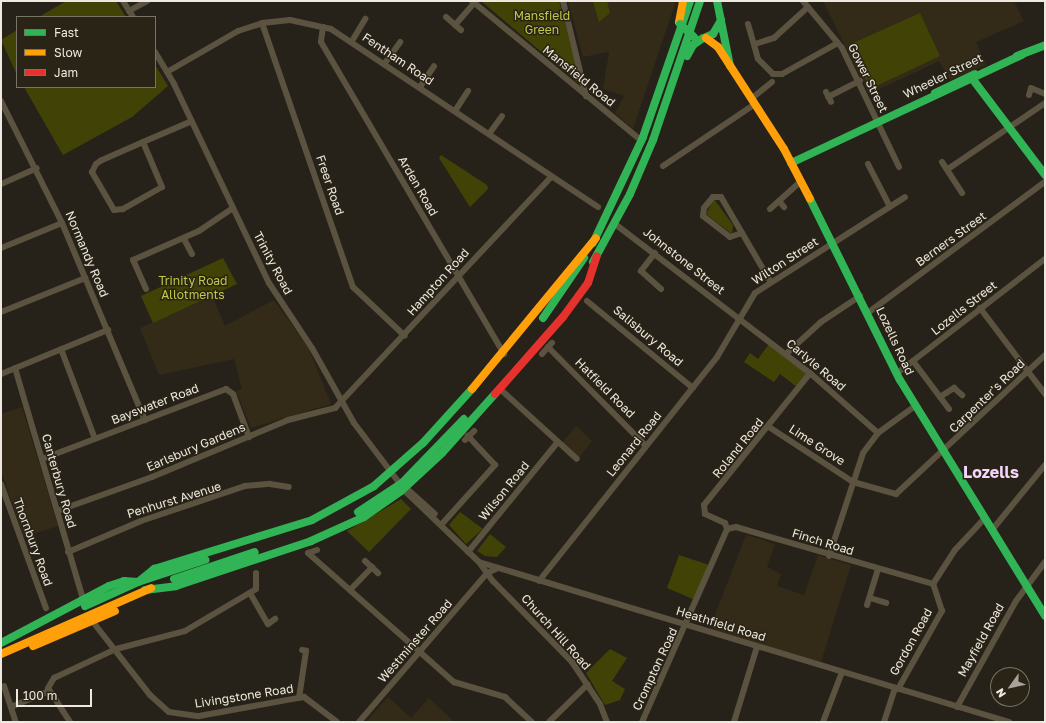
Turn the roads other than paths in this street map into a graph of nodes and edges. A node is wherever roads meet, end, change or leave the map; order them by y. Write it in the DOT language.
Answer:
graph roads {
  1 [pos="123,1"];
  2 [pos="147,1"];
  3 [pos="563,1"];
  4 [pos="683,1"];
  5 [pos="690,1"];
  6 [pos="700,1"];
  7 [pos="717,1"];
  8 [pos="803,1"];
  9 [pos="473,2"];
  10 [pos="808,7"];
  11 [pos="131,14"];
  12 [pos="446,17"];
  13 [pos="365,20"];
  14 [pos="721,20"];
  15 [pos="679,22"];
  16 [pos="262,23"];
  17 [pos="748,24"];
  18 [pos="455,25"];
  19 [pos="323,27"];
  20 [pos="461,30"];
  21 [pos="704,38"];
  22 [pos="352,41"];
  23 [pos="400,42"];
  24 [pos="838,43"];
  25 [pos="755,44"];
  26 [pos="1045,45"];
  27 [pos="156,54"];
  28 [pos="385,63"];
  29 [pos="434,66"];
  30 [pos="731,71"];
  31 [pos="167,72"];
  32 [pos="973,78"];
  33 [pos="772,82"];
  34 [pos="860,82"];
  35 [pos="420,87"];
  36 [pos="468,91"];
  37 [pos="1045,94"];
  38 [pos="1029,95"];
  39 [pos="586,96"];
  40 [pos="828,97"];
  41 [pos="1,101"];
  42 [pos="753,101"];
  43 [pos="1045,103"];
  44 [pos="454,111"];
  45 [pos="502,116"];
  46 [pos="192,121"];
  47 [pos="878,124"];
  48 [pos="1011,127"];
  49 [pos="489,134"];
  50 [pos="637,137"];
  51 [pos="143,142"];
  52 [pos="666,154"];
  53 [pos="904,160"];
  54 [pos="670,161"];
  55 [pos="942,162"];
  56 [pos="792,163"];
  57 [pos="868,164"];
  58 [pos="663,166"];
  59 [pos="37,168"];
  60 [pos="948,170"];
  61 [pos="1045,175"];
  62 [pos="551,176"];
  63 [pos="800,182"];
  64 [pos="1045,182"];
  65 [pos="1,184"];
  66 [pos="962,193"];
  67 [pos="630,194"];
  68 [pos="905,197"];
  69 [pos="779,201"];
  70 [pos="598,207"];
  71 [pos="784,207"];
  72 [pos="890,207"];
  73 [pos="233,208"];
  74 [pos="770,209"];
  75 [pos="62,223"];
  76 [pos="603,224"];
  77 [pos="615,224"];
  78 [pos="742,233"];
  79 [pos="596,238"];
  80 [pos="184,239"];
  81 [pos="832,244"];
  82 [pos="1,248"];
  83 [pos="655,253"];
  84 [pos="192,254"];
  85 [pos="597,256"];
  86 [pos="1045,259"];
  87 [pos="457,277"];
  88 [pos="85,278"];
  89 [pos="770,281"];
  90 [pos="146,289"];
  91 [pos="661,289"];
  92 [pos="860,296"];
  93 [pos="587,301"];
  94 [pos="980,308"];
  95 [pos="1,312"];
  96 [pos="869,312"];
  97 [pos="738,316"];
  98 [pos="108,330"];
  99 [pos="404,336"];
  100 [pos="61,349"];
  101 [pos="504,354"];
  102 [pos="542,354"];
  103 [pos="786,354"];
  104 [pos="1045,355"];
  105 [pos="913,360"];
  106 [pos="15,368"];
  107 [pos="1027,372"];
  108 [pos="810,373"];
  109 [pos="1,374"];
  110 [pos="896,374"];
  111 [pos="499,388"];
  112 [pos="693,388"];
  113 [pos="1045,394"];
  114 [pos="962,395"];
  115 [pos="940,397"];
  116 [pos="342,402"];
  117 [pos="915,406"];
  118 [pos="949,409"];
  119 [pos="461,417"];
  120 [pos="145,420"];
  121 [pos="769,427"];
  122 [pos="474,431"];
  123 [pos="878,433"];
  124 [pos="249,437"];
  125 [pos="95,439"];
  126 [pos="557,443"];
  127 [pos="646,446"];
  128 [pos="944,453"];
  129 [pos="42,459"];
  130 [pos="577,459"];
  131 [pos="1045,465"];
  132 [pos="427,467"];
  133 [pos="393,474"];
  134 [pos="853,482"];
  135 [pos="1,484"];
  136 [pos="404,486"];
  137 [pos="289,487"];
  138 [pos="355,507"];
  139 [pos="57,511"];
  140 [pos="984,519"];
  141 [pos="441,525"];
  142 [pos="728,529"];
  143 [pos="992,530"];
  144 [pos="317,550"];
  145 [pos="68,552"];
  146 [pos="468,552"];
  147 [pos="829,556"];
  148 [pos="365,561"];
  149 [pos="479,562"];
  150 [pos="1045,562"];
  151 [pos="372,567"];
  152 [pos="498,568"];
  153 [pos="878,570"];
  154 [pos="256,573"];
  155 [pos="378,573"];
  156 [pos="487,573"];
  157 [pos="540,581"];
  158 [pos="138,582"];
  159 [pos="933,584"];
  160 [pos="1026,586"];
  161 [pos="350,590"];
  162 [pos="143,591"];
  163 [pos="250,593"];
  164 [pos="870,598"];
  165 [pos="83,599"];
  166 [pos="886,603"];
  167 [pos="867,605"];
  168 [pos="46,608"];
  169 [pos="1045,616"];
  170 [pos="275,619"];
  171 [pos="93,622"];
  172 [pos="687,626"];
  173 [pos="1,643"];
  174 [pos="758,647"];
  175 [pos="1,649"];
  176 [pos="116,649"];
  177 [pos="302,650"];
  178 [pos="420,653"];
  179 [pos="1,654"];
  180 [pos="1,662"];
  181 [pos="842,672"];
  182 [pos="588,684"];
  183 [pos="4,686"];
  184 [pos="896,688"];
  185 [pos="49,689"];
  186 [pos="299,698"];
  187 [pos="11,707"];
  188 [pos="957,707"];
  189 [pos="200,719"];
  190 [pos="72,721"];
  191 [pos="16,722"];
  192 [pos="337,722"];
  193 [pos="358,722"];
  194 [pos="532,722"];
  195 [pos="549,722"];
  196 [pos="607,722"];
  197 [pos="642,722"];
  198 [pos="734,722"];
  199 [pos="823,722"];
  200 [pos="884,722"];
  201 [pos="1009,722"];
  1 -- 11 [label="street"];
  2 -- 11 [label="street"];
  3 -- 39 [label="street"];
  4 -- 15 [label="main road"];
  5 -- 76 [label="main road"];
  6 -- 67 [label="main road"];
  7 -- 14 [label="main road, Lozells Road"];
  8 -- 10 [label="street, Gower Street"];
  9 -- 18 [label="street"];
  9 -- 39 [label="street, Mansfield Road"];
  10 -- 24 [label="street, Gower Street"];
  10 -- 25 [label="street"];
  12 -- 18 [label="street"];
  13 -- 22 [label="street"];
  14 -- 21 [label="main road"];
  14 -- 30 [label="main road, Lozells Road"];
  15 -- 21 [label="main road, bridge"];
  15 -- 50 [label="main road"];
  16 -- 19 [label="street, Fentham Road"];
  16 -- 31 [label="street, Fentham Road"];
  16 -- 99 [label="street, Freer Road"];
  17 -- 25 [label="street"];
  18 -- 20 [label="street"];
  19 -- 22 [label="street, Fentham Road"];
  19 -- 87 [label="street, Arden Road"];
  21 -- 30 [label="main road, Lozells Road"];
  21 -- 67 [label="main road"];
  22 -- 28 [label="street, Fentham Road"];
  23 -- 28 [label="street"];
  24 -- 25 [label="street"];
  24 -- 34 [label="street, Gower Street"];
  26 -- 32 [label="main road, Wheeler Street"];
  27 -- 31 [label="street, Trinity Road"];
  28 -- 35 [label="street, Fentham Road"];
  29 -- 35 [label="street"];
  30 -- 42 [label="main road, Lozells Road"];
  31 -- 46 [label="street, Trinity Road"];
  32 -- 47 [label="main road, Wheeler Street"];
  32 -- 47 [label="main road, Wheeler Street"];
  32 -- 48 [label="main road"];
  33 -- 42 [label="street"];
  34 -- 40 [label="street"];
  34 -- 47 [label="street, Gower Street"];
  35 -- 44 [label="street, Fentham Road"];
  36 -- 44 [label="street"];
  37 -- 38 [label="street"];
  39 -- 50 [label="street, Mansfield Road"];
  41 -- 59 [label="street, Normandy Road"];
  42 -- 54 [label="street"];
  42 -- 56 [label="main road, Lozells Road"];
  43 -- 48 [label="street"];
  44 -- 49 [label="street, Fentham Road"];
  45 -- 49 [label="street"];
  46 -- 51 [label="street"];
  46 -- 73 [label="street, Trinity Road"];
  47 -- 53 [label="street, Gower Street"];
  47 -- 56 [label="main road, Wheeler Street"];
  48 -- 60 [label="street"];
  48 -- 61 [label="main road"];
  49 -- 62 [label="street, Fentham Road"];
  50 -- 76 [label="main road"];
  51 -- 51 [label="street"];
  52 -- 54 [label="street"];
  54 -- 58 [label="street"];
  55 -- 60 [label="street"];
  56 -- 63 [label="main road, Lozells Road"];
  57 -- 72 [label="street"];
  59 -- 65 [label="street"];
  59 -- 75 [label="street, Normandy Road"];
  60 -- 66 [label="street"];
  62 -- 70 [label="street, Fentham Road"];
  62 -- 87 [label="street, Hampton Road"];
  63 -- 69 [label="street"];
  63 -- 81 [label="main road, Lozells Road"];
  64 -- 96 [label="street, Berners Street"];
  67 -- 77 [label="main road"];
  68 -- 72 [label="street, Wilton Street"];
  69 -- 71 [label="street"];
  69 -- 74 [label="street"];
  72 -- 81 [label="street, Wilton Street"];
  73 -- 80 [label="street"];
  73 -- 116 [label="street, Trinity Road"];
  75 -- 82 [label="street"];
  75 -- 88 [label="street, Normandy Road"];
  76 -- 79 [label="main road"];
  77 -- 83 [label="street, Johnstone Street"];
  77 -- 85 [label="main road"];
  78 -- 78 [label="street"];
  78 -- 89 [label="street"];
  79 -- 101 [label="main road"];
  79 -- 119 [label="main road"];
  80 -- 84 [label="street"];
  80 -- 90 [label="street"];
  81 -- 89 [label="street, Wilton Street"];
  81 -- 92 [label="main road, Lozells Road"];
  83 -- 91 [label="street"];
  83 -- 97 [label="street, Johnstone Street"];
  85 -- 111 [label="main road"];
  85 -- 119 [label="main road"];
  86 -- 94 [label="street, Lozells Street"];
  87 -- 99 [label="street, Hampton Road"];
  87 -- 101 [label="street, Arden Road"];
  88 -- 95 [label="street"];
  88 -- 98 [label="street, Normandy Road"];
  89 -- 97 [label="street, Wilton Street"];
  92 -- 96 [label="main road, Lozells Road"];
  92 -- 103 [label="street"];
  93 -- 112 [label="street, Salisbury Road"];
  94 -- 105 [label="street, Lozells Street"];
  94 -- 107 [label="street"];
  96 -- 110 [label="main road, Lozells Road"];
  97 -- 103 [label="street, Carlyle Road"];
  97 -- 112 [label="street, Leonard Road"];
  98 -- 100 [label="street"];
  98 -- 120 [label="street, Normandy Road"];
  99 -- 116 [label="street, Hampton Road"];
  100 -- 106 [label="street"];
  100 -- 125 [label="street"];
  101 -- 133 [label="main road"];
  102 -- 127 [label="street, Hatfield Road"];
  103 -- 108 [label="street, Carlyle Road"];
  104 -- 107 [label="street, Carpenter's Road"];
  105 -- 110 [label="street, Lozells Street"];
  105 -- 115 [label="street"];
  106 -- 109 [label="street"];
  106 -- 129 [label="street, Canterbury Road"];
  107 -- 113 [label="street"];
  107 -- 128 [label="street, Carpenter's Road"];
  108 -- 121 [label="street, Roland Road"];
  108 -- 123 [label="street, Carlyle Road"];
  110 -- 117 [label="main road, Lozells Road"];
  111 -- 126 [label="street"];
  111 -- 132 [label="main road"];
  112 -- 127 [label="street, Leonard Road"];
  114 -- 115 [label="street"];
  115 -- 118 [label="street"];
  116 -- 124 [label="street, Earlsbury Gardens"];
  116 -- 133 [label="street, Trinity Road"];
  117 -- 123 [label="street"];
  117 -- 128 [label="main road, Lozells Road"];
  119 -- 138 [label="main road, bridge"];
  120 -- 124 [label="street, Bayswater Road"];
  120 -- 125 [label="street, Bayswater Road"];
  121 -- 134 [label="street, Lime Grove"];
  121 -- 142 [label="street, Roland Road"];
  122 -- 141 [label="street"];
  123 -- 134 [label="street"];
  124 -- 139 [label="street, Earlsbury Gardens"];
  125 -- 129 [label="street, Bayswater Road"];
  126 -- 130 [label="street"];
  126 -- 146 [label="street, Wilson Road"];
  127 -- 157 [label="street, Leonard Road"];
  128 -- 134 [label="street, Carpenter's Road"];
  128 -- 140 [label="main road, Lozells Road"];
  129 -- 139 [label="street, Canterbury Road"];
  131 -- 143 [label="street"];
  132 -- 133 [label="main road"];
  132 -- 136 [label="main road"];
  133 -- 136 [label="street, Trinity Road"];
  133 -- 138 [label="main road"];
  134 -- 147 [label="street"];
  135 -- 168 [label="street, Thornbury Road"];
  136 -- 138 [label="main road"];
  136 -- 141 [label="street, Heathfield Road"];
  136 -- 162 [label="main road"];
  137 -- 145 [label="street, Penhurst Avenue"];
  138 -- 158 [label="main road"];
  138 -- 162 [label="main road"];
  139 -- 145 [label="street, Canterbury Road"];
  140 -- 143 [label="main road, Lozells Road"];
  140 -- 159 [label="street"];
  141 -- 146 [label="street, Heathfield Road"];
  142 -- 147 [label="street, Finch Road"];
  142 -- 172 [label="street"];
  143 -- 160 [label="main road, Lozells Road"];
  144 -- 161 [label="street"];
  145 -- 165 [label="street, Canterbury Road"];
  146 -- 149 [label="street, Heathfield Road"];
  147 -- 153 [label="street, Finch Road"];
  148 -- 151 [label="street"];
  149 -- 152 [label="street, Heathfield Road"];
  149 -- 156 [label="street"];
  150 -- 160 [label="street, Mayfield Road"];
  151 -- 155 [label="street"];
  151 -- 161 [label="street"];
  152 -- 156 [label="street, Westminster Road"];
  152 -- 157 [label="street, Heathfield Road"];
  153 -- 159 [label="street, Finch Road"];
  153 -- 164 [label="street"];
  154 -- 163 [label="street"];
  156 -- 178 [label="street, Westminster Road"];
  156 -- 182 [label="street, Church Hill Road"];
  157 -- 172 [label="street, Heathfield Road"];
  158 -- 165 [label="main road"];
  158 -- 175 [label="main road"];
  159 -- 184 [label="street, Gordon Road"];
  160 -- 169 [label="main road, Lozells Road"];
  160 -- 188 [label="street, Mayfield Road"];
  161 -- 178 [label="street"];
  162 -- 171 [label="main road"];
  162 -- 179 [label="main road"];
  163 -- 170 [label="street"];
  163 -- 176 [label="street"];
  164 -- 166 [label="street"];
  164 -- 167 [label="street"];
  165 -- 173 [label="main road"];
  171 -- 176 [label="street, Livingstone Road"];
  171 -- 180 [label="main road"];
  172 -- 174 [label="street, Heathfield Road"];
  172 -- 197 [label="street, Crompton Road"];
  174 -- 181 [label="street, Heathfield Road"];
  174 -- 198 [label="street"];
  176 -- 185 [label="street"];
  176 -- 189 [label="street, Livingstone Road"];
  177 -- 186 [label="street"];
  178 -- 193 [label="street, Westminster Road"];
  178 -- 194 [label="street"];
  181 -- 184 [label="street, Heathfield Road"];
  181 -- 199 [label="street"];
  182 -- 195 [label="street"];
  182 -- 196 [label="street, Church Hill Road"];
  183 -- 187 [label="street"];
  184 -- 188 [label="street, Heathfield Road"];
  184 -- 200 [label="street, Gordon Road"];
  185 -- 187 [label="street"];
  185 -- 190 [label="street"];
  186 -- 189 [label="street, Livingstone Road"];
  186 -- 192 [label="street, Livingstone Road"];
  187 -- 191 [label="street"];
  188 -- 201 [label="street, Heathfield Road"];
}
